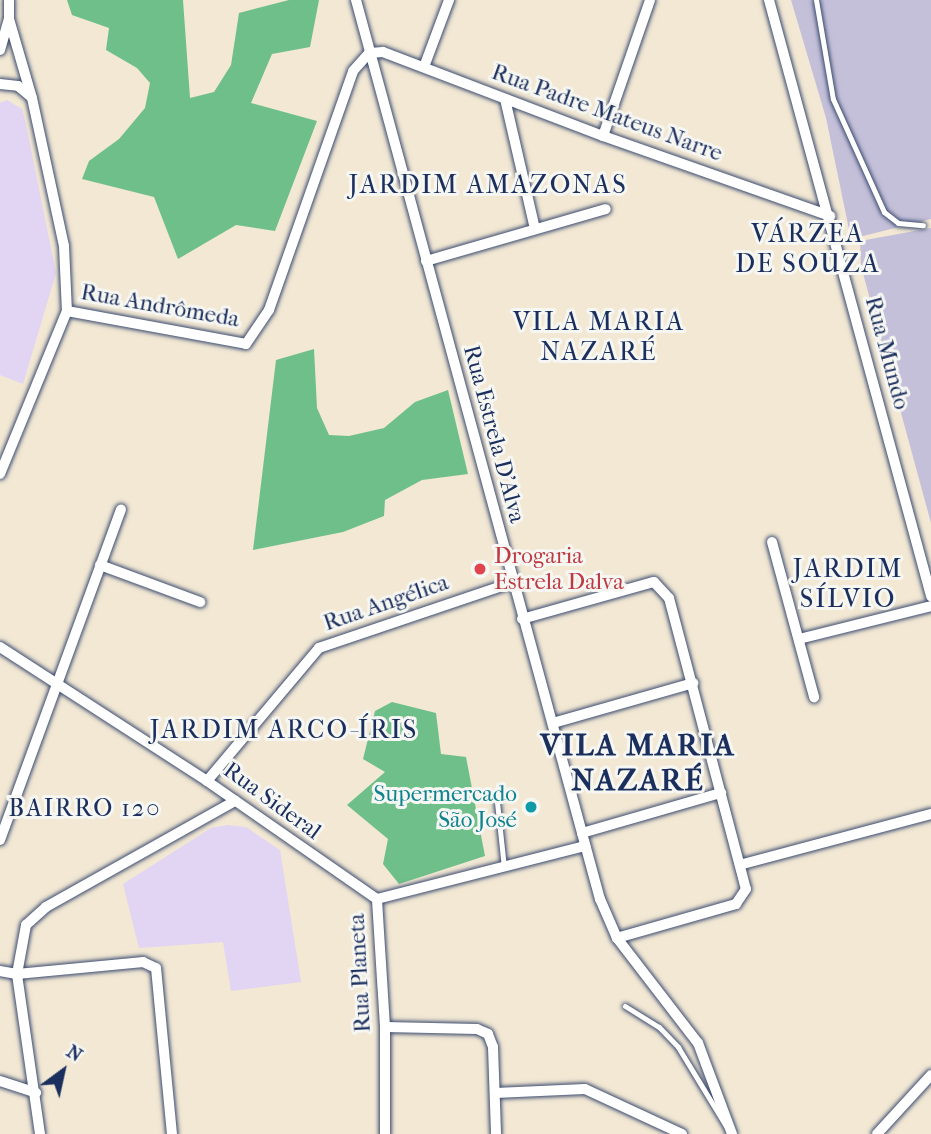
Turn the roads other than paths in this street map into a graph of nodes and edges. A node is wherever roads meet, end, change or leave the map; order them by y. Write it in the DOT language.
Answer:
graph roads {
  1 [pos="9,0"];
  2 [pos="356,0"];
  3 [pos="449,0"];
  4 [pos="650,0"];
  5 [pos="769,0"];
  6 [pos="816,0"];
  7 [pos="9,19"];
  8 [pos="0,50"];
  9 [pos="369,53"];
  10 [pos="424,68"];
  11 [pos="0,84"];
  12 [pos="32,98"];
  13 [pos="505,99"];
  14 [pos="603,136"];
  15 [pos="606,209"];
  16 [pos="830,216"];
  17 [pos="923,225"];
  18 [pos="536,229"];
  19 [pos="426,261"];
  20 [pos="67,311"];
  21 [pos="0,474"];
  22 [pos="121,509"];
  23 [pos="772,542"];
  24 [pos="100,565"];
  25 [pos="511,583"];
  26 [pos="931,596"];
  27 [pos="200,601"];
  28 [pos="931,606"];
  29 [pos="522,619"];
  30 [pos="799,639"];
  31 [pos="0,648"];
  32 [pos="693,683"];
  33 [pos="57,684"];
  34 [pos="814,697"];
  35 [pos="553,723"];
  36 [pos="207,781"];
  37 [pos="721,793"];
  38 [pos="235,801"];
  39 [pos="496,802"];
  40 [pos="931,814"];
  41 [pos="582,833"];
  42 [pos="0,840"];
  43 [pos="584,846"];
  44 [pos="743,864"];
  45 [pos="504,867"];
  46 [pos="377,899"];
  47 [pos="617,938"];
  48 [pos="0,971"];
  49 [pos="17,974"];
  50 [pos="625,1006"];
  51 [pos="385,1027"];
  52 [pos="931,1075"];
  53 [pos="0,1081"];
  54 [pos="36,1093"];
  55 [pos="495,1093"];
  56 [pos="732,1132"];
  57 [pos="40,1134"];
  58 [pos="172,1134"];
  59 [pos="385,1134"];
  60 [pos="496,1134"];
  61 [pos="682,1134"];
  62 [pos="877,1134"];
  1 -- 7 [label="street, Rua Andrômeda"];
  2 -- 9 [label="street, Rua Estrela D'Alva"];
  3 -- 10 [label="street"];
  4 -- 14 [label="street"];
  5 -- 16 [label="street, Rua Mundo"];
  6 -- 17 [label="lane"];
  7 -- 8 [label="street"];
  7 -- 12 [label="street, Rua Andrômeda"];
  9 -- 10 [label="street, Rua Padre Mateus Narre"];
  9 -- 19 [label="street, Rua Estrela D'Alva"];
  9 -- 20 [label="street, Rua Andrômeda"];
  10 -- 13 [label="street, Rua Padre Mateus Narre"];
  11 -- 12 [label="street"];
  12 -- 20 [label="street, Rua Andrômeda"];
  13 -- 14 [label="street, Rua Padre Mateus Narre"];
  13 -- 18 [label="street"];
  14 -- 16 [label="street, Rua Padre Mateus Narre"];
  15 -- 18 [label="street"];
  16 -- 26 [label="street, Rua Mundo"];
  18 -- 19 [label="street"];
  19 -- 25 [label="street, Rua Estrela D'Alva"];
  20 -- 21 [label="street"];
  22 -- 24 [label="street"];
  23 -- 30 [label="street"];
  24 -- 27 [label="street"];
  24 -- 33 [label="street"];
  25 -- 29 [label="street, Rua Estrela D'Alva"];
  25 -- 36 [label="street, Rua Angélica"];
  28 -- 30 [label="street"];
  29 -- 32 [label="street"];
  29 -- 35 [label="street, Rua Estrela D'Alva"];
  30 -- 34 [label="street"];
  31 -- 33 [label="street, Rua Sideral"];
  32 -- 35 [label="street"];
  32 -- 37 [label="street"];
  33 -- 36 [label="street, Rua Sideral"];
  33 -- 42 [label="street"];
  35 -- 41 [label="street, Rua Estrela D'Alva"];
  36 -- 38 [label="street, Rua Sideral"];
  37 -- 41 [label="street"];
  37 -- 44 [label="street"];
  38 -- 46 [label="street, Rua Sideral"];
  38 -- 49 [label="street"];
  39 -- 45 [label="lane"];
  40 -- 44 [label="street"];
  41 -- 43 [label="street, Rua Estrela D'Alva"];
  43 -- 45 [label="street, Rua Planeta"];
  43 -- 47 [label="street, Rua Estrela D'Alva"];
  44 -- 47 [label="street"];
  45 -- 46 [label="street, Rua Planeta"];
  46 -- 51 [label="street, Rua Planeta"];
  47 -- 56 [label="street, Rua Estrela D'Alva"];
  48 -- 49 [label="street"];
  49 -- 54 [label="street"];
  49 -- 58 [label="street"];
  50 -- 56 [label="lane"];
  51 -- 55 [label="street"];
  51 -- 59 [label="street, Rua Planeta"];
  52 -- 62 [label="street"];
  53 -- 54 [label="street"];
  54 -- 57 [label="street"];
  55 -- 60 [label="street"];
  55 -- 61 [label="street"];
}
